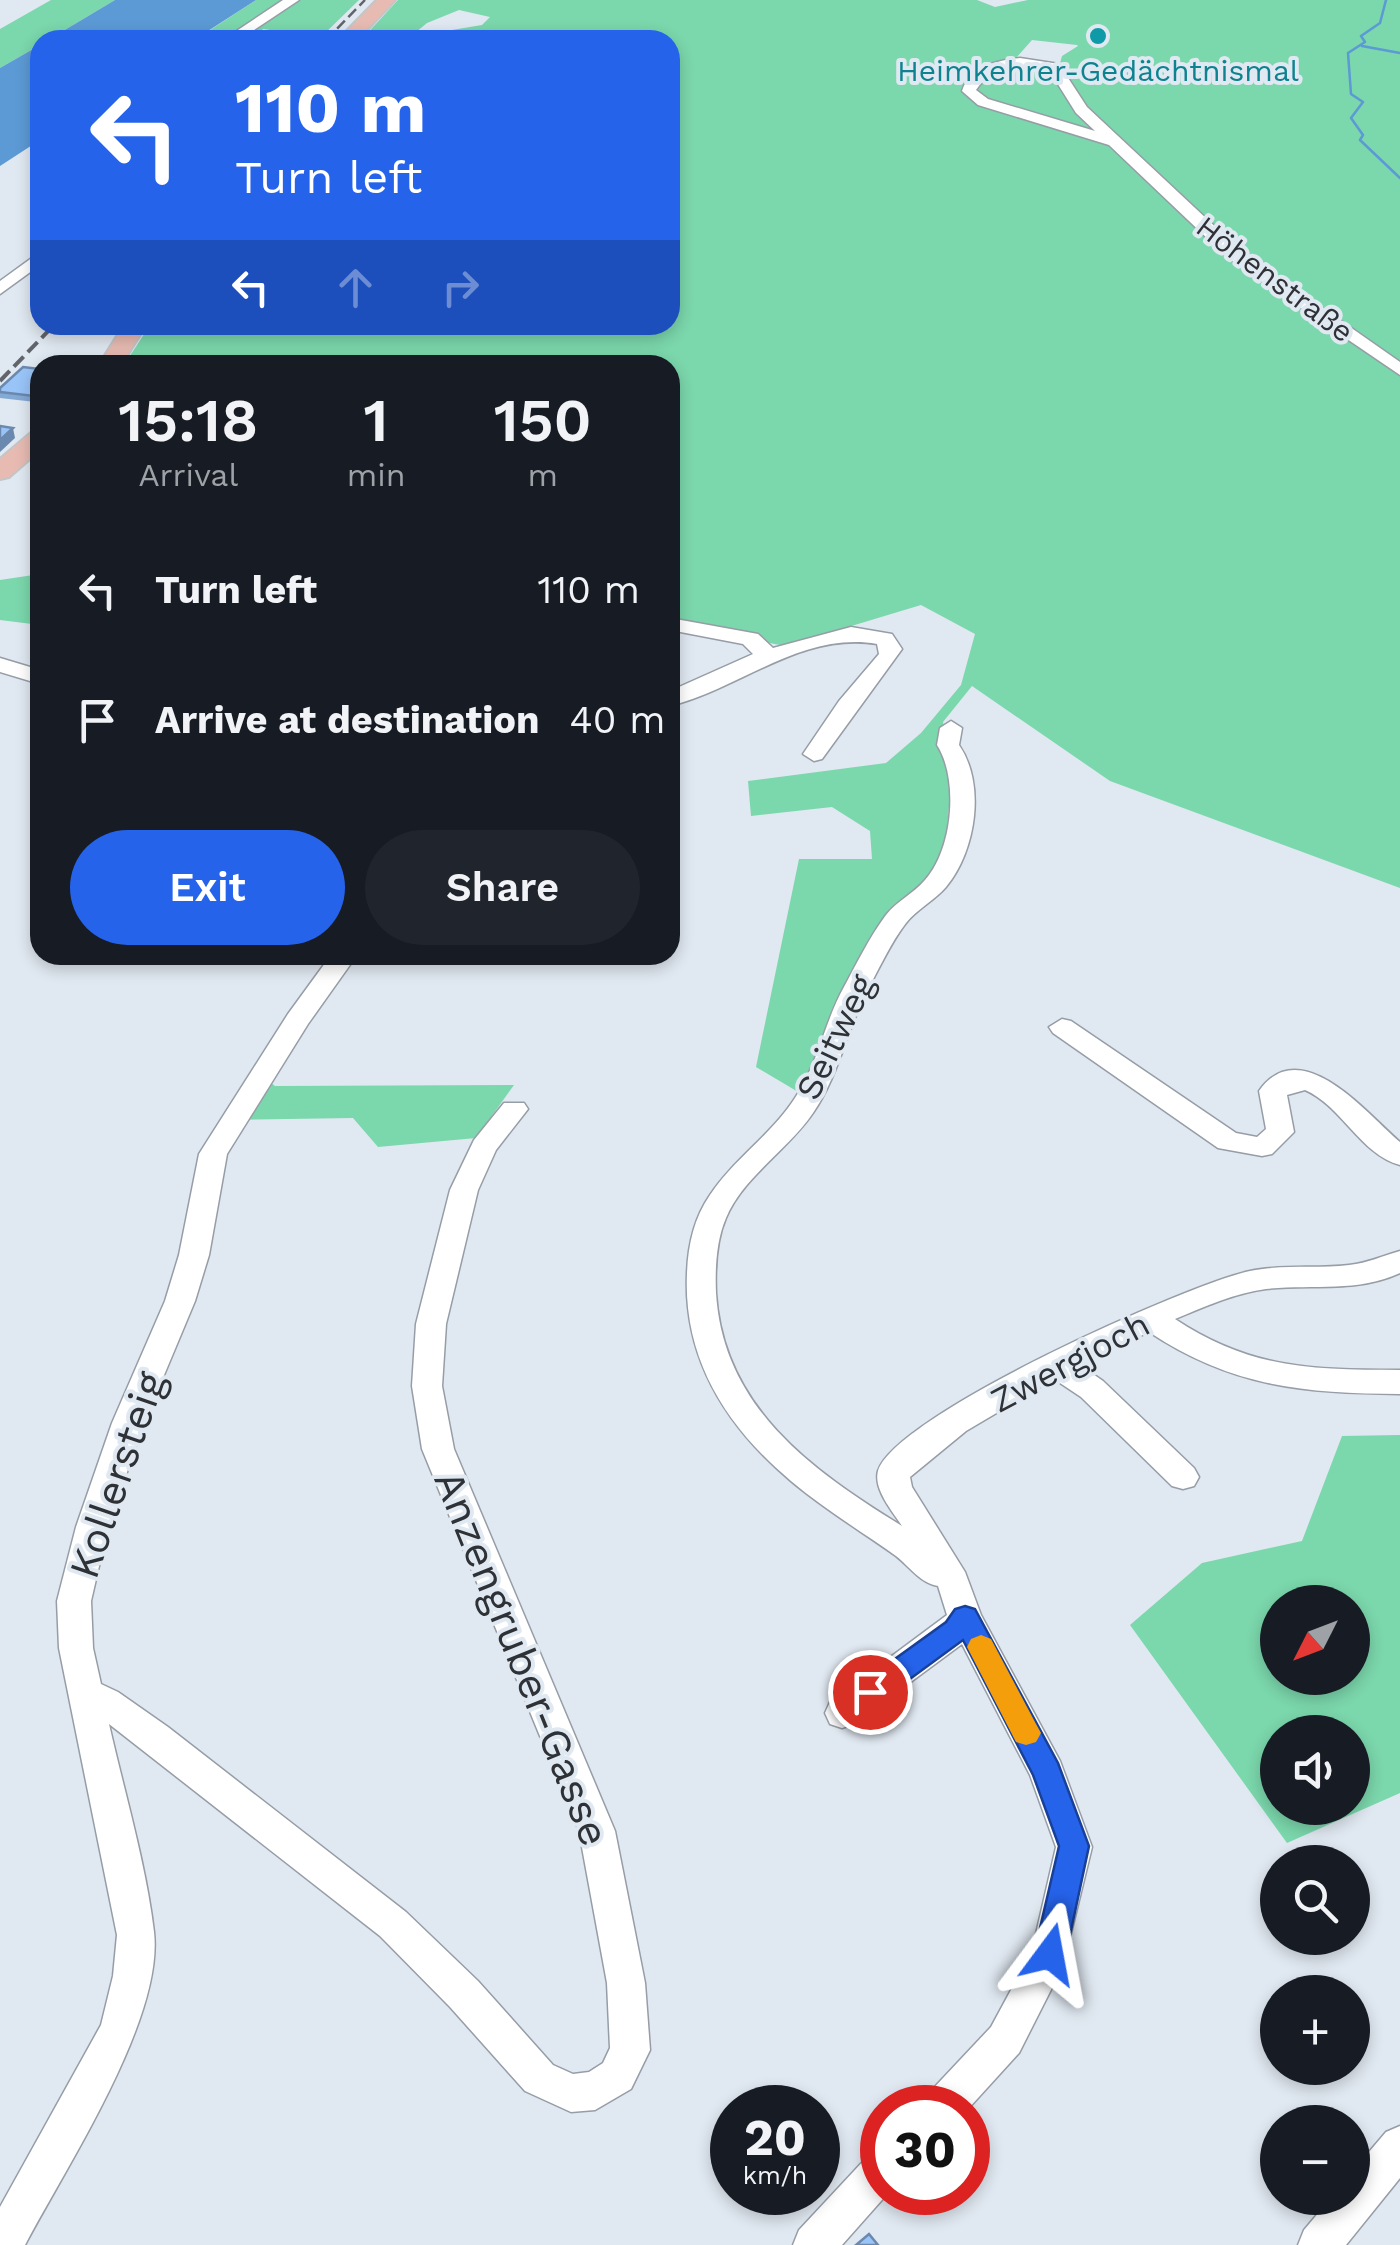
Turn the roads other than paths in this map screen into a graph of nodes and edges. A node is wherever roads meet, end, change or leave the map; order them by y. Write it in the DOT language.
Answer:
graph roads {
  1 [pos="292,0"];
  2 [pos="386,0"];
  3 [pos="246,30"];
  4 [pos="357,30"];
  5 [pos="1112,141"];
  6 [pos="30,264"];
  7 [pos="0,290"];
  8 [pos="1400,370"];
  9 [pos="30,446"];
  10 [pos="0,472"];
  11 [pos="680,626"];
  12 [pos="764,657"];
  13 [pos="0,665"];
  14 [pos="30,674"];
  15 [pos="680,695"];
  16 [pos="951,728"];
  17 [pos="814,754"];
  18 [pos="337,965"];
  19 [pos="1062,1027"];
  20 [pos="514,1109"];
  21 [pos="1400,1156"];
  22 [pos="1400,1261"];
  23 [pos="1152,1319"];
  24 [pos="1056,1364"];
  25 [pos="1400,1382"];
  26 [pos="1183,1477"];
  27 [pos="961,1607"];
  28 [pos="84,1692"];
  29 [pos="842,1713"];
  30 [pos="963,2085"];
  31 [pos="1400,2146"];
  32 [pos="860,2194"];
  33 [pos="2,2245"];
  34 [pos="814,2245"];
  35 [pos="1319,2245"];
  1 -- 3 [label="street"];
  2 -- 4 [label="main road"];
  5 -- 5 [label="street, Höhenstraße"];
  5 -- 8 [label="street, Höhenstraße"];
  6 -- 7 [label="street"];
  9 -- 10 [label="main road"];
  11 -- 12 [label="street"];
  12 -- 15 [label="street"];
  12 -- 17 [label="street"];
  13 -- 14 [label="street"];
  16 -- 27 [label="street, Seitweg"];
  18 -- 28 [label="street, Kollersteig"];
  19 -- 21 [label="street"];
  20 -- 28 [label="street, Anzengruber-Gasse"];
  22 -- 23 [label="street, Zwergjoch"];
  23 -- 24 [label="street, Zwergjoch"];
  23 -- 25 [label="street"];
  24 -- 26 [label="street"];
  24 -- 27 [label="street, Zwergjoch"];
  27 -- 29 [label="street"];
  27 -- 30 [label="street"];
  28 -- 33 [label="street, Kollersteig"];
  31 -- 35 [label="street"];
  32 -- 34 [label="street"];
}
